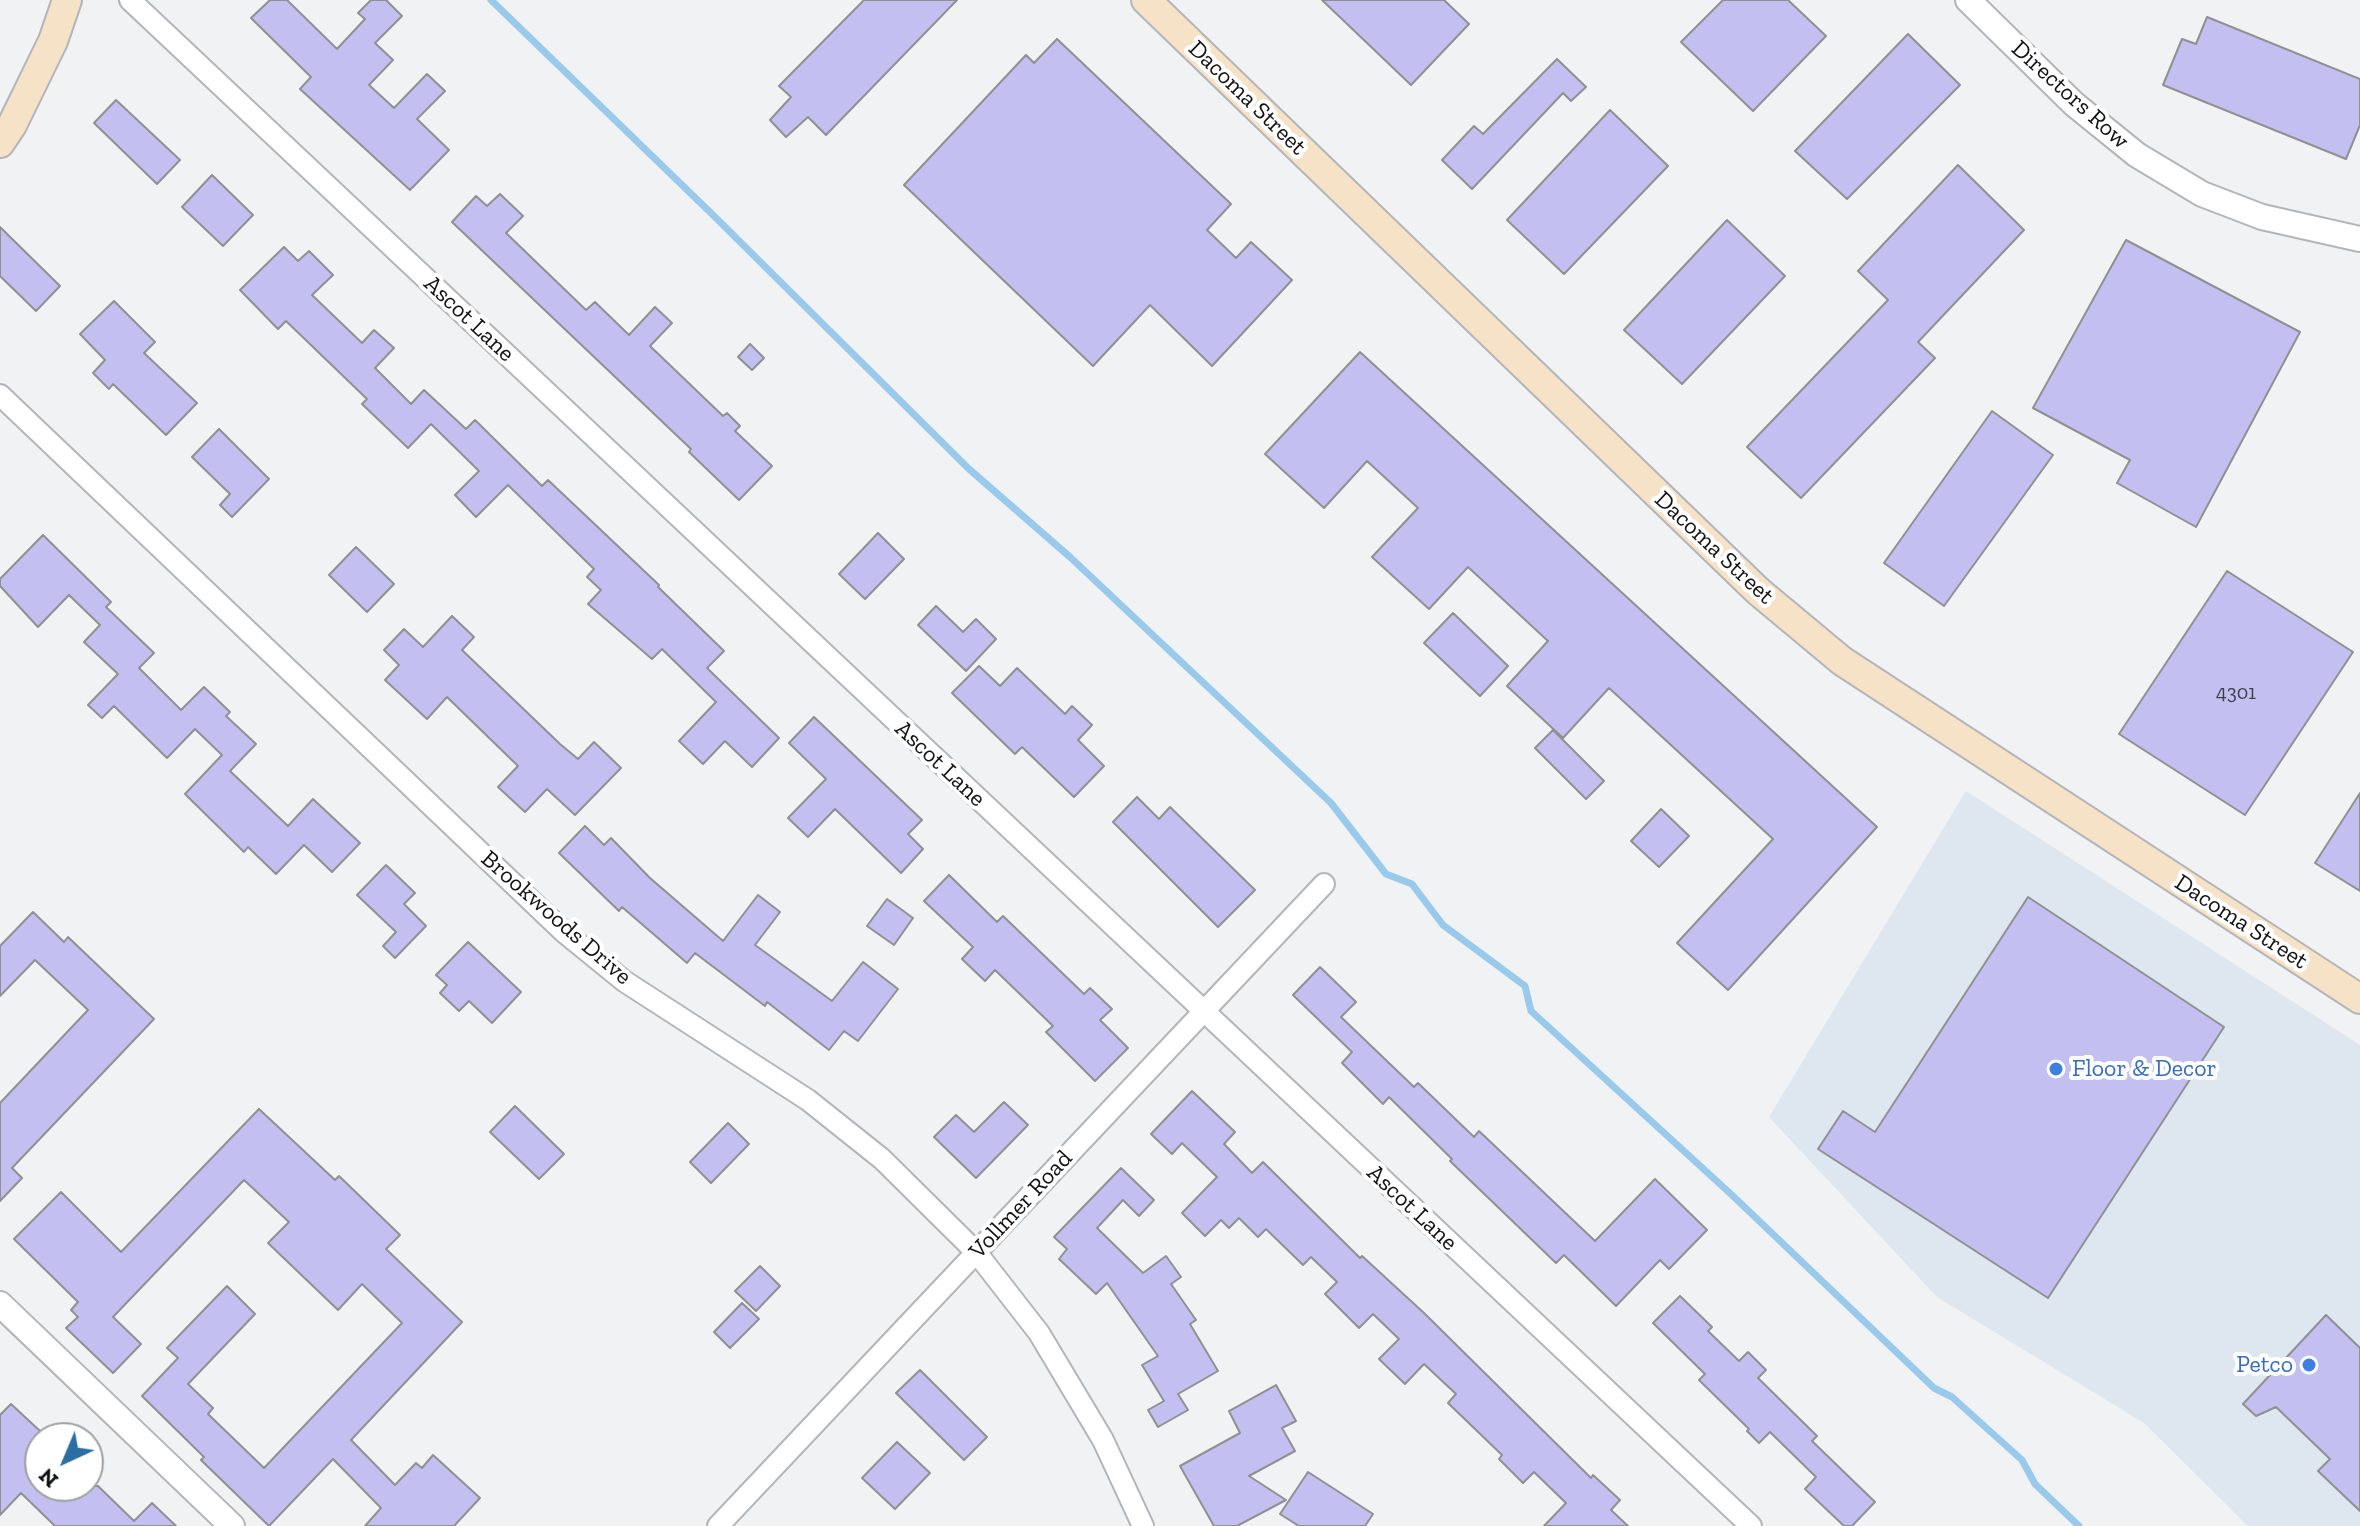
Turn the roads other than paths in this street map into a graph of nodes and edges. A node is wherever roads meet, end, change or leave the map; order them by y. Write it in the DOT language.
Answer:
graph roads {
  1 [pos="67,0"];
  2 [pos="130,0"];
  3 [pos="1146,0"];
  4 [pos="1968,0"];
  5 [pos="0,143"];
  6 [pos="2360,239"];
  7 [pos="0,395"];
  8 [pos="1324,884"];
  9 [pos="2360,999"];
  10 [pos="1204,1012"];
  11 [pos="976,1252"];
  12 [pos="0,1304"];
  13 [pos="232,1526"];
  14 [pos="718,1526"];
  15 [pos="1143,1526"];
  16 [pos="1751,1526"];
  1 -- 5 [label="main road"];
  2 -- 10 [label="street, Ascot Lane"];
  3 -- 9 [label="main road, Dacoma Street"];
  4 -- 6 [label="street, Directors Row"];
  7 -- 11 [label="street, Brookwoods Drive"];
  8 -- 10 [label="street, Vollmer Road"];
  10 -- 11 [label="street, Vollmer Road"];
  10 -- 16 [label="street, Ascot Lane"];
  11 -- 14 [label="street, Vollmer Road"];
  11 -- 15 [label="street, Brookwoods Drive"];
  12 -- 13 [label="street"];
}
